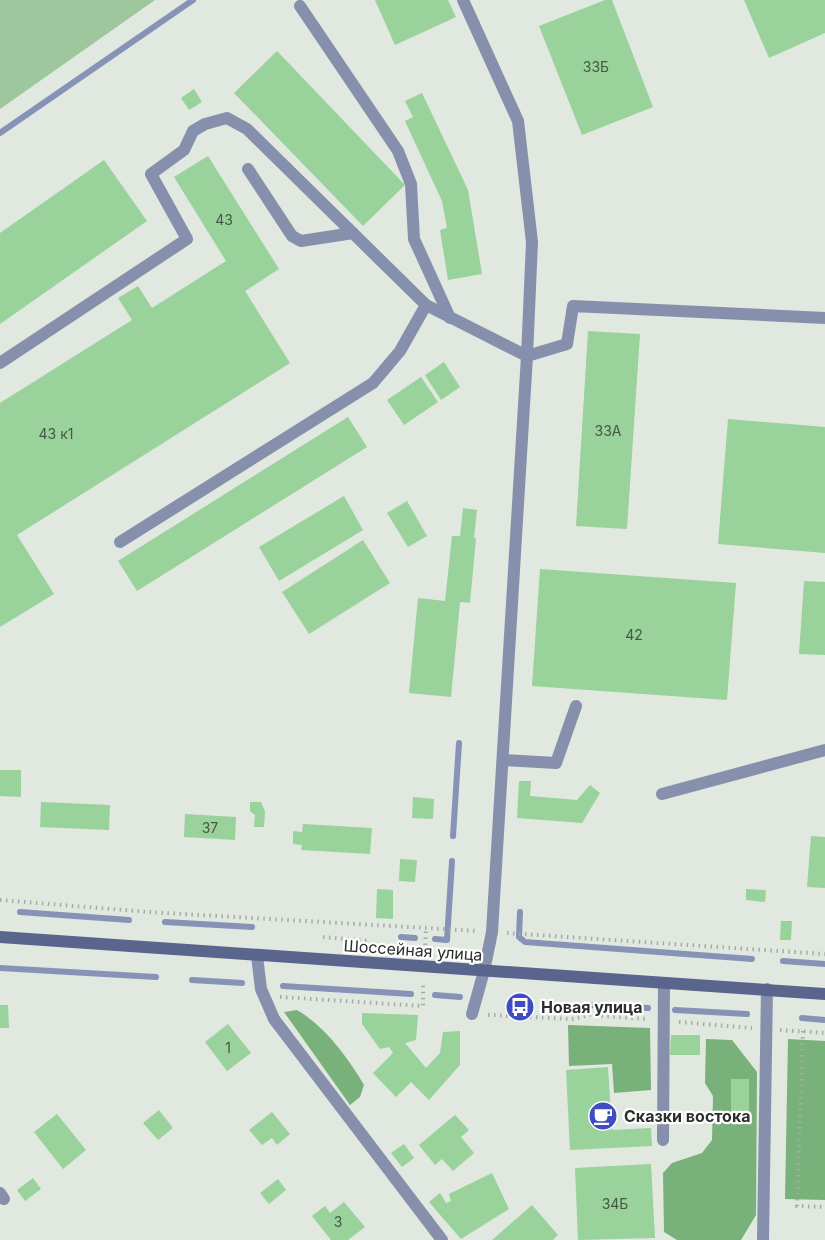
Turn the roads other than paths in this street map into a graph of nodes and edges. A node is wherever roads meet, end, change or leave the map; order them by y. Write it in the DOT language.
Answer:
graph roads {
  1 [pos="463,0"];
  2 [pos="300,6"];
  3 [pos="248,169"];
  4 [pos="353,233"];
  5 [pos="426,305"];
  6 [pos="450,318"];
  7 [pos="825,318"];
  8 [pos="527,356"];
  9 [pos="0,363"];
  10 [pos="120,542"];
  11 [pos="576,706"];
  12 [pos="825,750"];
  13 [pos="503,760"];
  14 [pos="662,794"];
  15 [pos="0,938"];
  16 [pos="257,956"];
  17 [pos="484,971"];
  18 [pos="664,983"];
  19 [pos="767,989"];
  20 [pos="825,994"];
  21 [pos="472,1014"];
  22 [pos="663,1140"];
  23 [pos="442,1240"];
  24 [pos="763,1240"];
  1 -- 8 [label="street"];
  2 -- 6 [label="street"];
  3 -- 4 [label="street"];
  4 -- 5 [label="street"];
  4 -- 9 [label="street"];
  5 -- 6 [label="street"];
  5 -- 10 [label="street"];
  6 -- 8 [label="street"];
  7 -- 8 [label="street"];
  8 -- 13 [label="street"];
  11 -- 13 [label="street"];
  12 -- 14 [label="street"];
  13 -- 17 [label="street"];
  15 -- 16 [label="main road, Шоссейная улица"];
  16 -- 17 [label="main road, Шоссейная улица"];
  16 -- 23 [label="street"];
  17 -- 18 [label="main road, Шоссейная улица"];
  17 -- 21 [label="street"];
  18 -- 19 [label="main road, Шоссейная улица"];
  18 -- 22 [label="street"];
  19 -- 20 [label="main road, Шоссейная улица"];
  19 -- 24 [label="street"];
}
